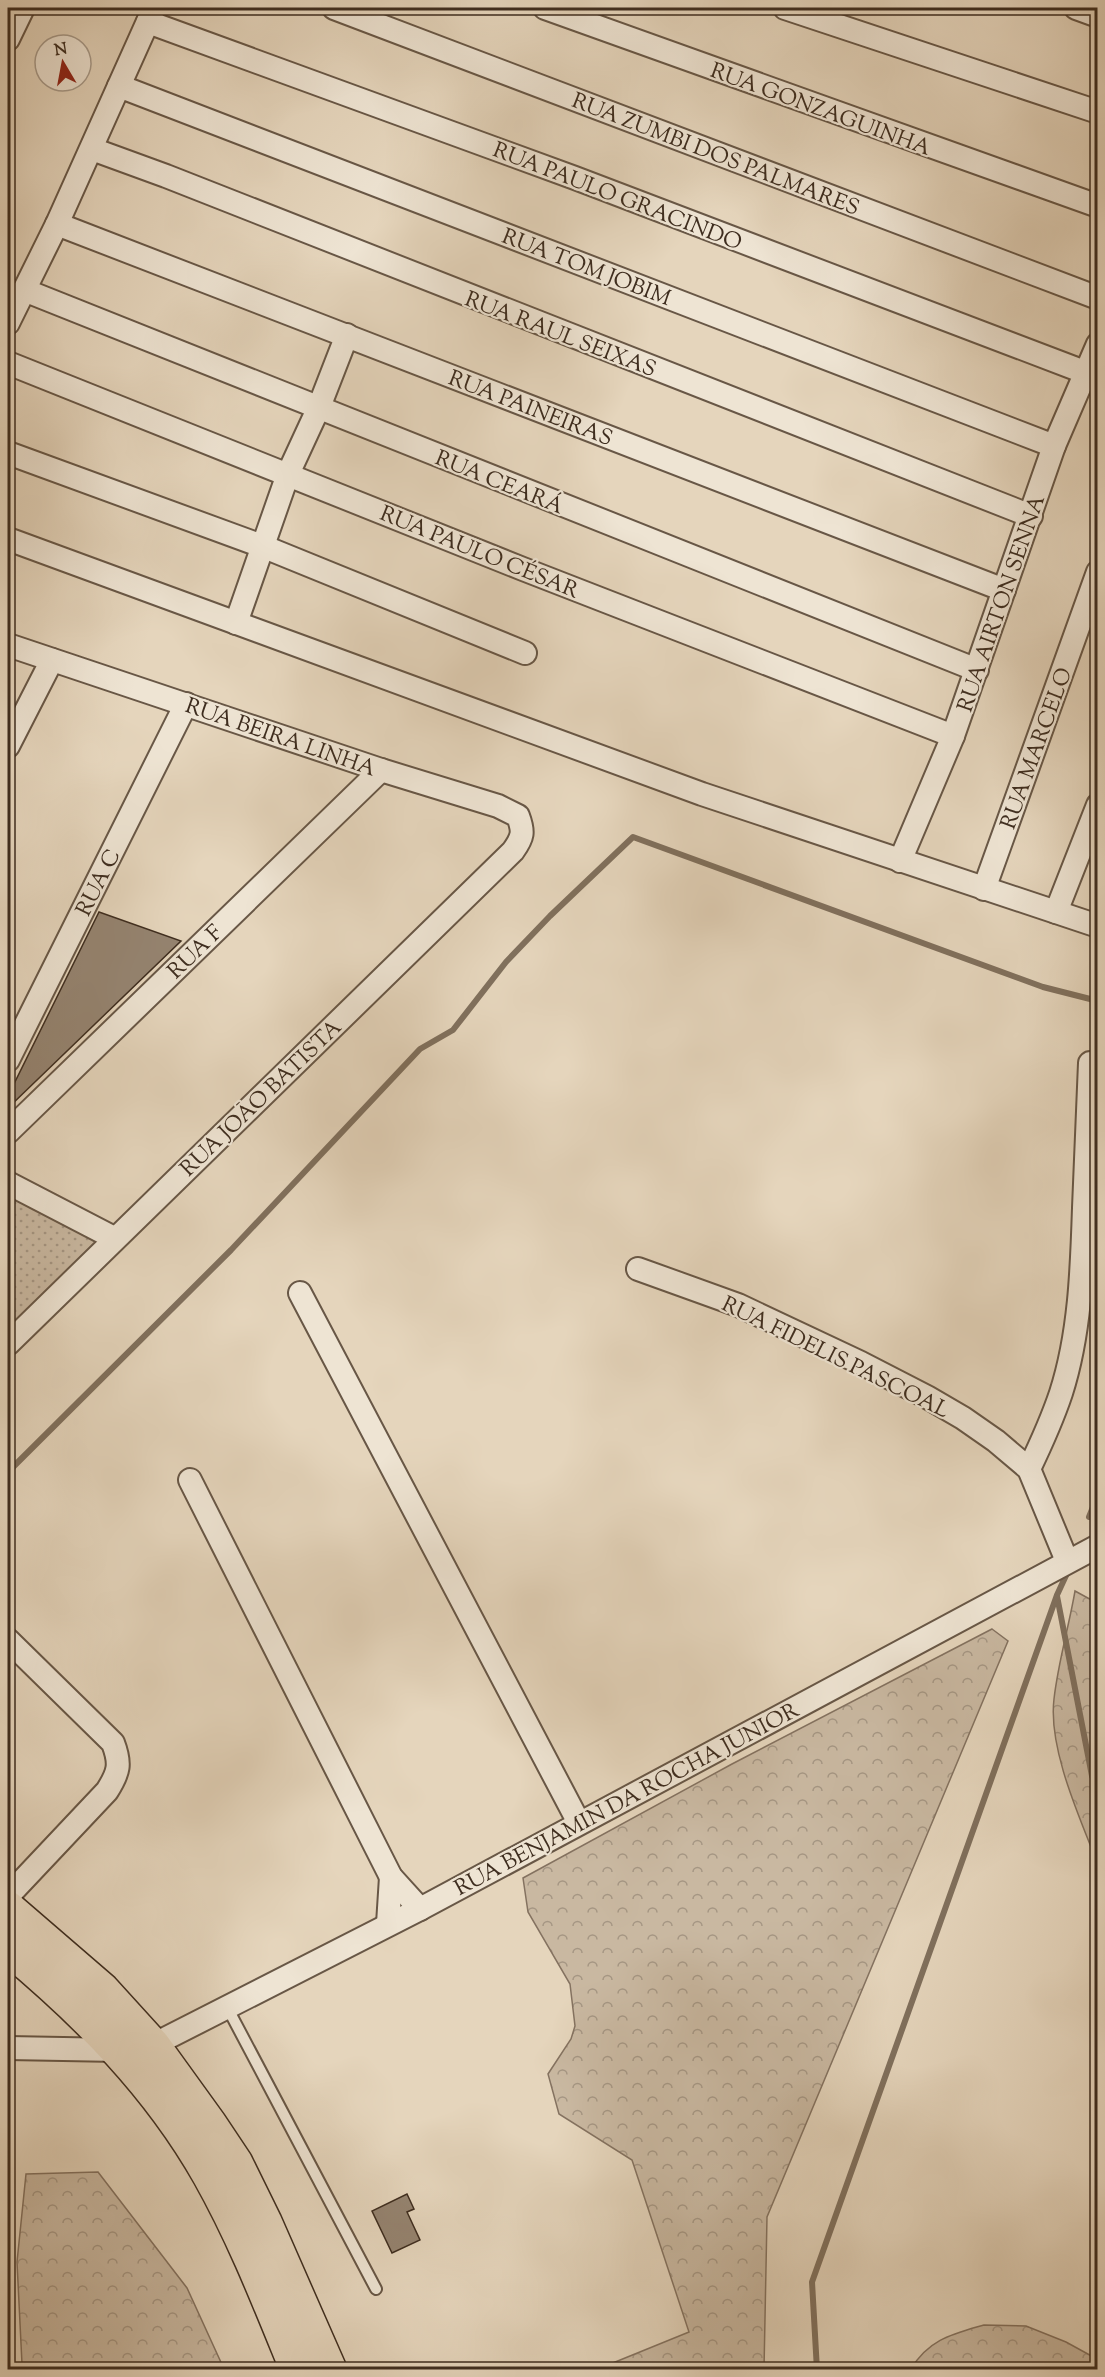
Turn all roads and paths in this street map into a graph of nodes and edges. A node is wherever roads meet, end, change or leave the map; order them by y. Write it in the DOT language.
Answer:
graph roads {
  1 [pos="23,8"];
  2 [pos="334,8"];
  3 [pos="545,8"];
  4 [pos="785,8"];
  5 [pos="1076,8"];
  6 [pos="151,15"];
  7 [pos="1098,15"];
  8 [pos="8,39"];
  9 [pos="119,86"];
  10 [pos="1098,112"];
  11 [pos="92,149"];
  12 [pos="1098,206"];
  13 [pos="57,224"];
  14 [pos="24,291"];
  15 [pos="1098,298"];
  16 [pos="8,323"];
  17 [pos="347,335"];
  18 [pos="1098,344"];
  19 [pos="8,363"];
  20 [pos="1087,373"];
  21 [pos="319,406"];
  22 [pos="1054,446"];
  23 [pos="8,453"];
  24 [pos="288,474"];
  25 [pos="1031,516"];
  26 [pos="8,539"];
  27 [pos="262,546"];
  28 [pos="1098,572"];
  29 [pos="1004,590"];
  30 [pos="236,623"];
  31 [pos="8,645"];
  32 [pos="525,653"];
  33 [pos="52,660"];
  34 [pos="977,670"];
  35 [pos="186,704"];
  36 [pos="953,736"];
  37 [pos="8,746"];
  38 [pos="381,770"];
  39 [pos="1098,805"];
  40 [pos="513,851"];
  41 [pos="900,861"];
  42 [pos="984,889"];
  43 [pos="1056,912"];
  44 [pos="1098,926"];
  45 [pos="8,1060"];
  46 [pos="1090,1063"];
  47 [pos="8,1132"];
  48 [pos="8,1183"];
  49 [pos="114,1238"];
  50 [pos="638,1269"];
  51 [pos="300,1293"];
  52 [pos="8,1344"];
  53 [pos="1029,1468"];
  54 [pos="190,1480"];
  55 [pos="1098,1546"];
  56 [pos="1067,1561"];
  57 [pos="8,1640"];
  58 [pos="579,1823"];
  59 [pos="391,1877"];
  60 [pos="8,1896"];
  61 [pos="8,1908"];
  62 [pos="420,1908"];
  63 [pos="388,1924"];
  64 [pos="8,1948"];
  65 [pos="227,2007"];
  66 [pos="153,2045"];
  67 [pos="8,2048"];
  68 [pos="118,2050"];
  69 [pos="376,2289"];
  70 [pos="297,2370"];
  71 [pos="330,2370"];
  1 -- 8 [label="street"];
  2 -- 15 [label="street, RUA ZUMBI DOS PALMARES"];
  3 -- 12 [label="street, RUA GONZAGUINHA"];
  4 -- 10 [label="street"];
  5 -- 7 [label="street"];
  6 -- 9 [label="street"];
  6 -- 20 [label="street, RUA PAULO GRACINDO"];
  9 -- 11 [label="street"];
  9 -- 22 [label="street, RUA TOM JOBIM"];
  11 -- 13 [label="street"];
  11 -- 25 [label="street, RUA RAUL SEIXAS"];
  13 -- 14 [label="street"];
  13 -- 17 [label="street, RUA PAINEIRAS"];
  14 -- 16 [label="street"];
  14 -- 21 [label="street, RUA CEARÁ"];
  17 -- 21 [label="street"];
  17 -- 29 [label="street, RUA PAINEIRAS"];
  18 -- 20 [label="street, RUA AIRTON SENNA"];
  19 -- 24 [label="street, RUA PAULO CÉSAR"];
  20 -- 22 [label="street, RUA AIRTON SENNA"];
  21 -- 24 [label="street"];
  21 -- 34 [label="street, RUA CEARÁ"];
  22 -- 25 [label="street, RUA AIRTON SENNA"];
  23 -- 27 [label="street"];
  24 -- 27 [label="street"];
  24 -- 36 [label="street, RUA PAULO CÉSAR"];
  25 -- 29 [label="street, RUA AIRTON SENNA"];
  26 -- 30 [label="street"];
  27 -- 30 [label="street"];
  27 -- 32 [label="street"];
  28 -- 42 [label="street, RUA MARCELO"];
  29 -- 34 [label="street, RUA AIRTON SENNA"];
  30 -- 41 [label="street"];
  31 -- 33 [label="street, RUA BEIRA LINHA"];
  33 -- 35 [label="street, RUA BEIRA LINHA"];
  33 -- 37 [label="street"];
  34 -- 36 [label="street, RUA AIRTON SENNA"];
  35 -- 38 [label="street, RUA BEIRA LINHA"];
  35 -- 45 [label="street, RUA C"];
  36 -- 41 [label="street, RUA AIRTON SENNA"];
  38 -- 40 [label="street, RUA BEIRA LINHA"];
  38 -- 47 [label="street, RUA F"];
  39 -- 43 [label="street"];
  40 -- 49 [label="street, RUA JOĀO BATISTA"];
  41 -- 42 [label="street"];
  42 -- 43 [label="street"];
  43 -- 44 [label="street"];
  46 -- 53 [label="street"];
  48 -- 49 [label="street"];
  49 -- 52 [label="street, RUA JOĀO BATISTA"];
  50 -- 53 [label="street, RUA FIDELIS PASCOAL"];
  51 -- 58 [label="street"];
  53 -- 56 [label="street, RUA FIDELIS PASCOAL"];
  54 -- 59 [label="street"];
  55 -- 56 [label="street, RUA BENJAMIN DA ROCHA JUNIOR"];
  56 -- 58 [label="street, RUA BENJAMIN DA ROCHA JUNIOR"];
  57 -- 60 [label="street"];
  58 -- 62 [label="street, RUA BENJAMIN DA ROCHA JUNIOR"];
  59 -- 62 [label="street"];
  59 -- 63 [label="street"];
  61 -- 66 [label="main road"];
  62 -- 63 [label="street, RUA BENJAMIN DA ROCHA JUNIOR"];
  63 -- 65 [label="street, RUA BENJAMIN DA ROCHA JUNIOR"];
  64 -- 68 [label="main road"];
  65 -- 66 [label="street, RUA BENJAMIN DA ROCHA JUNIOR"];
  65 -- 69 [label="lane"];
  66 -- 68 [label="street, RUA BENJAMIN DA ROCHA JUNIOR"];
  66 -- 71 [label="main road"];
  67 -- 68 [label="street, RUA BENJAMIN DA ROCHA JUNIOR"];
  68 -- 70 [label="main road"];
}
